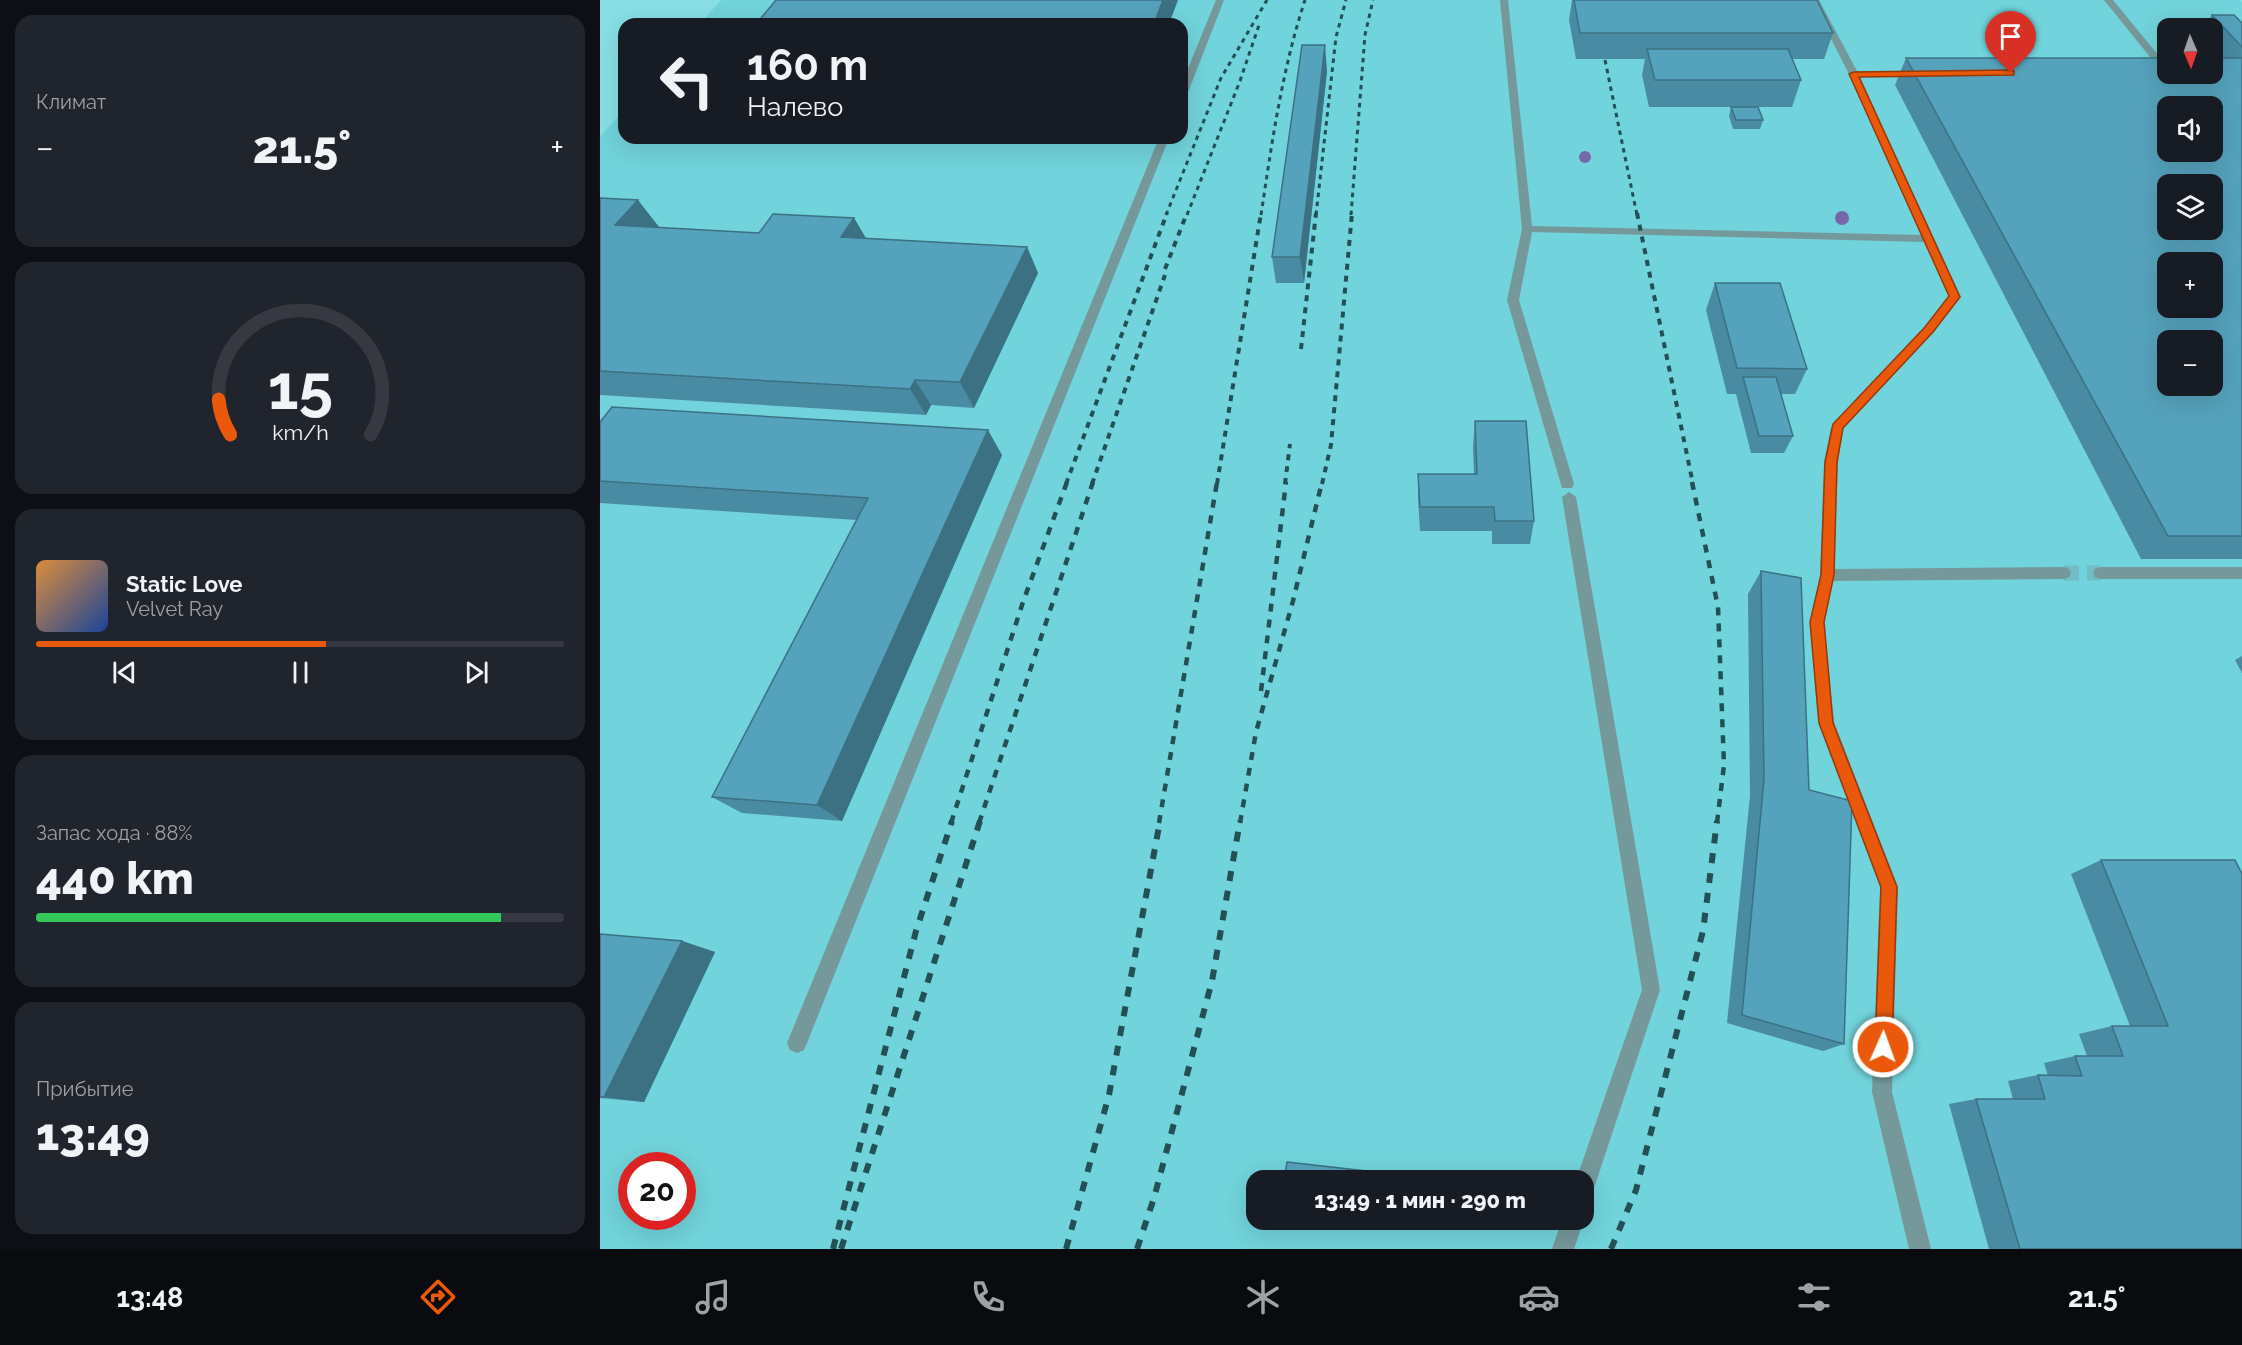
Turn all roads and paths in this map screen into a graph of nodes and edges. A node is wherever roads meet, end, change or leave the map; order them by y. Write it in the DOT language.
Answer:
graph roads {
  1 [pos="1220,0"];
  2 [pos="1504,0"];
  3 [pos="1815,0"];
  4 [pos="2108,0"];
  5 [pos="2156,71"];
  6 [pos="1854,74"];
  7 [pos="1935,74"];
  8 [pos="1188,80"];
  9 [pos="1162,144"];
  10 [pos="1527,229"];
  11 [pos="1929,239"];
  12 [pos="2064,573"];
  13 [pos="2100,573"];
  14 [pos="2242,573"];
  15 [pos="1827,575"];
  16 [pos="797,1043"];
  17 [pos="1590,1170"];
  18 [pos="1570,1230"];
  19 [pos="1563,1249"];
  20 [pos="1920,1249"];
  1 -- 8 [label="lane"];
  2 -- 10 [label="lane"];
  3 -- 6 [label="lane"];
  4 -- 5 [label="lane"];
  6 -- 7 [label="lane"];
  6 -- 11 [label="lane"];
  9 -- 16 [label="lane"];
  10 -- 11 [label="lane"];
  10 -- 17 [label="lane"];
  11 -- 15 [label="lane"];
  12 -- 15 [label="lane"];
  13 -- 14 [label="lane"];
  15 -- 20 [label="lane"];
  18 -- 19 [label="lane"];
}
